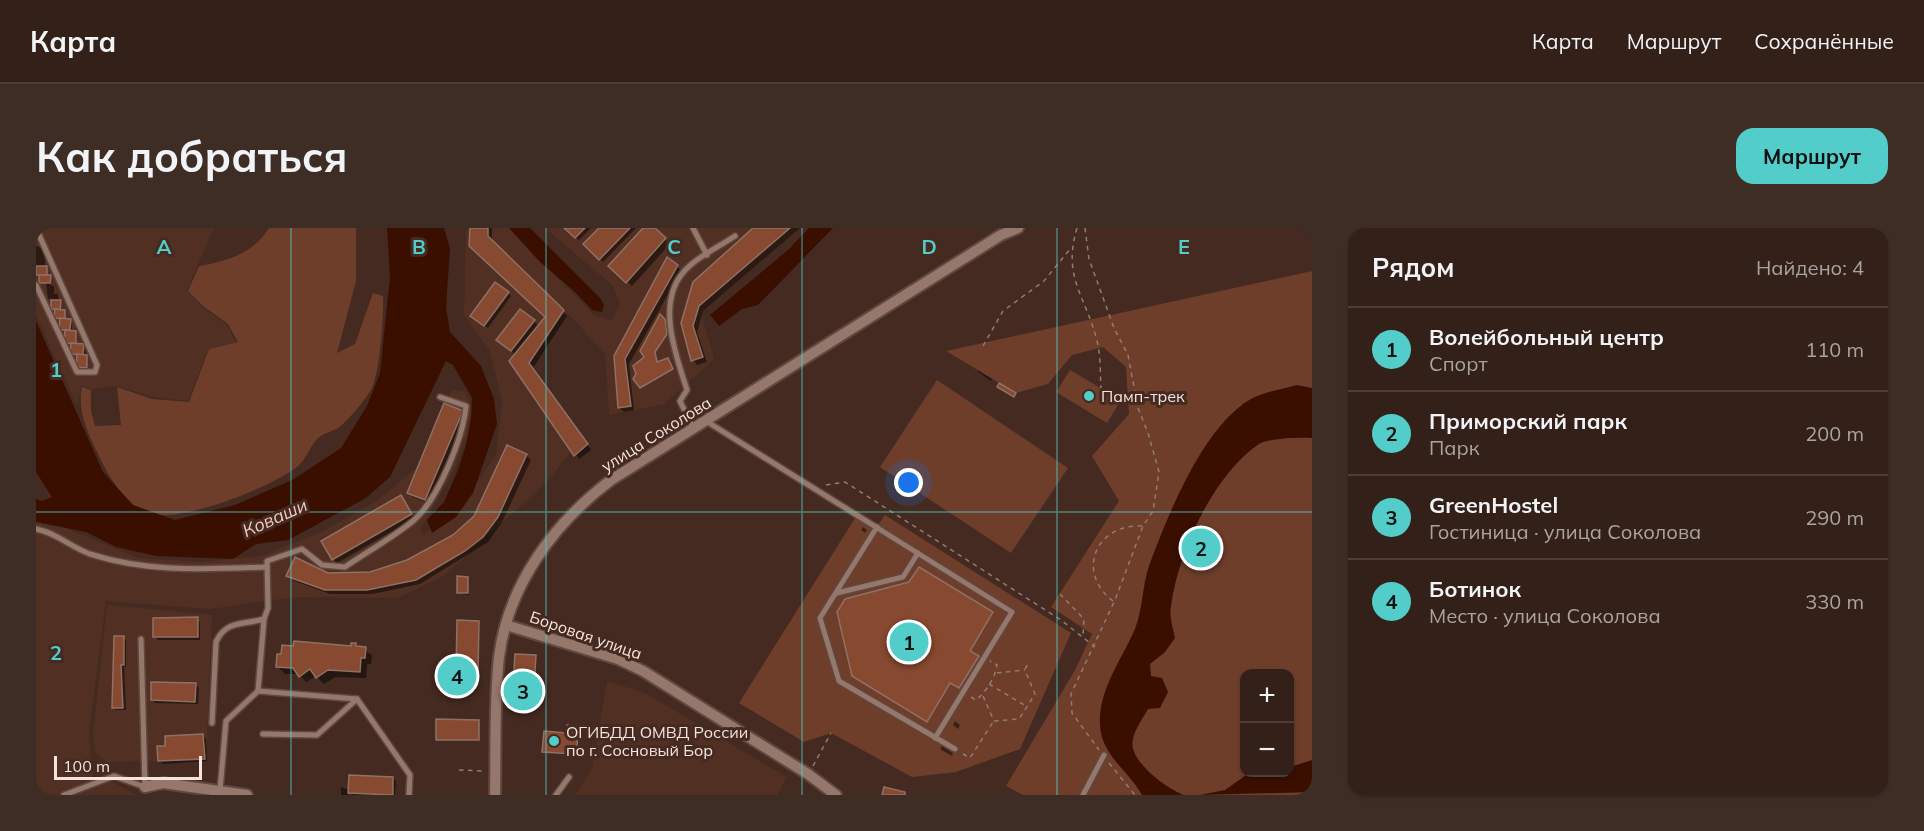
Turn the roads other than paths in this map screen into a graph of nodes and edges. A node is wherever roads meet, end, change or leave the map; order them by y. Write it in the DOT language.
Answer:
graph roads {
  1 [pos="36,228"];
  2 [pos="693,228"];
  3 [pos="1018,228"];
  4 [pos="735,236"];
  5 [pos="707,255"];
  6 [pos="36,285"];
  7 [pos="440,397"];
  8 [pos="705,421"];
  9 [pos="693,428"];
  10 [pos="877,527"];
  11 [pos="36,529"];
  12 [pos="918,553"];
  13 [pos="267,567"];
  14 [pos="837,592"];
  15 [pos="264,619"];
  16 [pos="506,625"];
  17 [pos="141,639"];
  18 [pos="258,691"];
  19 [pos="357,699"];
  20 [pos="212,723"];
  21 [pos="263,734"];
  22 [pos="935,738"];
  23 [pos="955,749"];
  24 [pos="1104,755"];
  25 [pos="569,777"];
  26 [pos="145,787"];
  27 [pos="220,790"];
  28 [pos="64,795"];
  29 [pos="247,795"];
  30 [pos="410,795"];
  31 [pos="495,795"];
  32 [pos="556,795"];
  33 [pos="836,795"];
  34 [pos="1083,795"];
  1 -- 6 [label="lane"];
  2 -- 5 [label="lane"];
  3 -- 8 [label="street, улица Соколова"];
  4 -- 5 [label="lane"];
  5 -- 9 [label="lane"];
  7 -- 13 [label="lane"];
  8 -- 9 [label="street, улица Соколова"];
  8 -- 10 [label="lane"];
  9 -- 16 [label="street, улица Соколова"];
  10 -- 12 [label="lane"];
  10 -- 14 [label="lane"];
  11 -- 13 [label="lane"];
  12 -- 14 [label="lane"];
  12 -- 22 [label="lane"];
  13 -- 15 [label="lane"];
  14 -- 22 [label="lane"];
  15 -- 18 [label="lane"];
  15 -- 20 [label="lane"];
  16 -- 31 [label="street, улица Соколова"];
  16 -- 33 [label="street, Боровая улица"];
  17 -- 26 [label="lane"];
  18 -- 19 [label="lane"];
  18 -- 27 [label="lane"];
  19 -- 21 [label="lane"];
  19 -- 30 [label="lane"];
  22 -- 23 [label="lane"];
  24 -- 34 [label="lane"];
  25 -- 32 [label="lane"];
  26 -- 27 [label="street"];
  26 -- 28 [label="lane"];
  27 -- 29 [label="street"];
}
